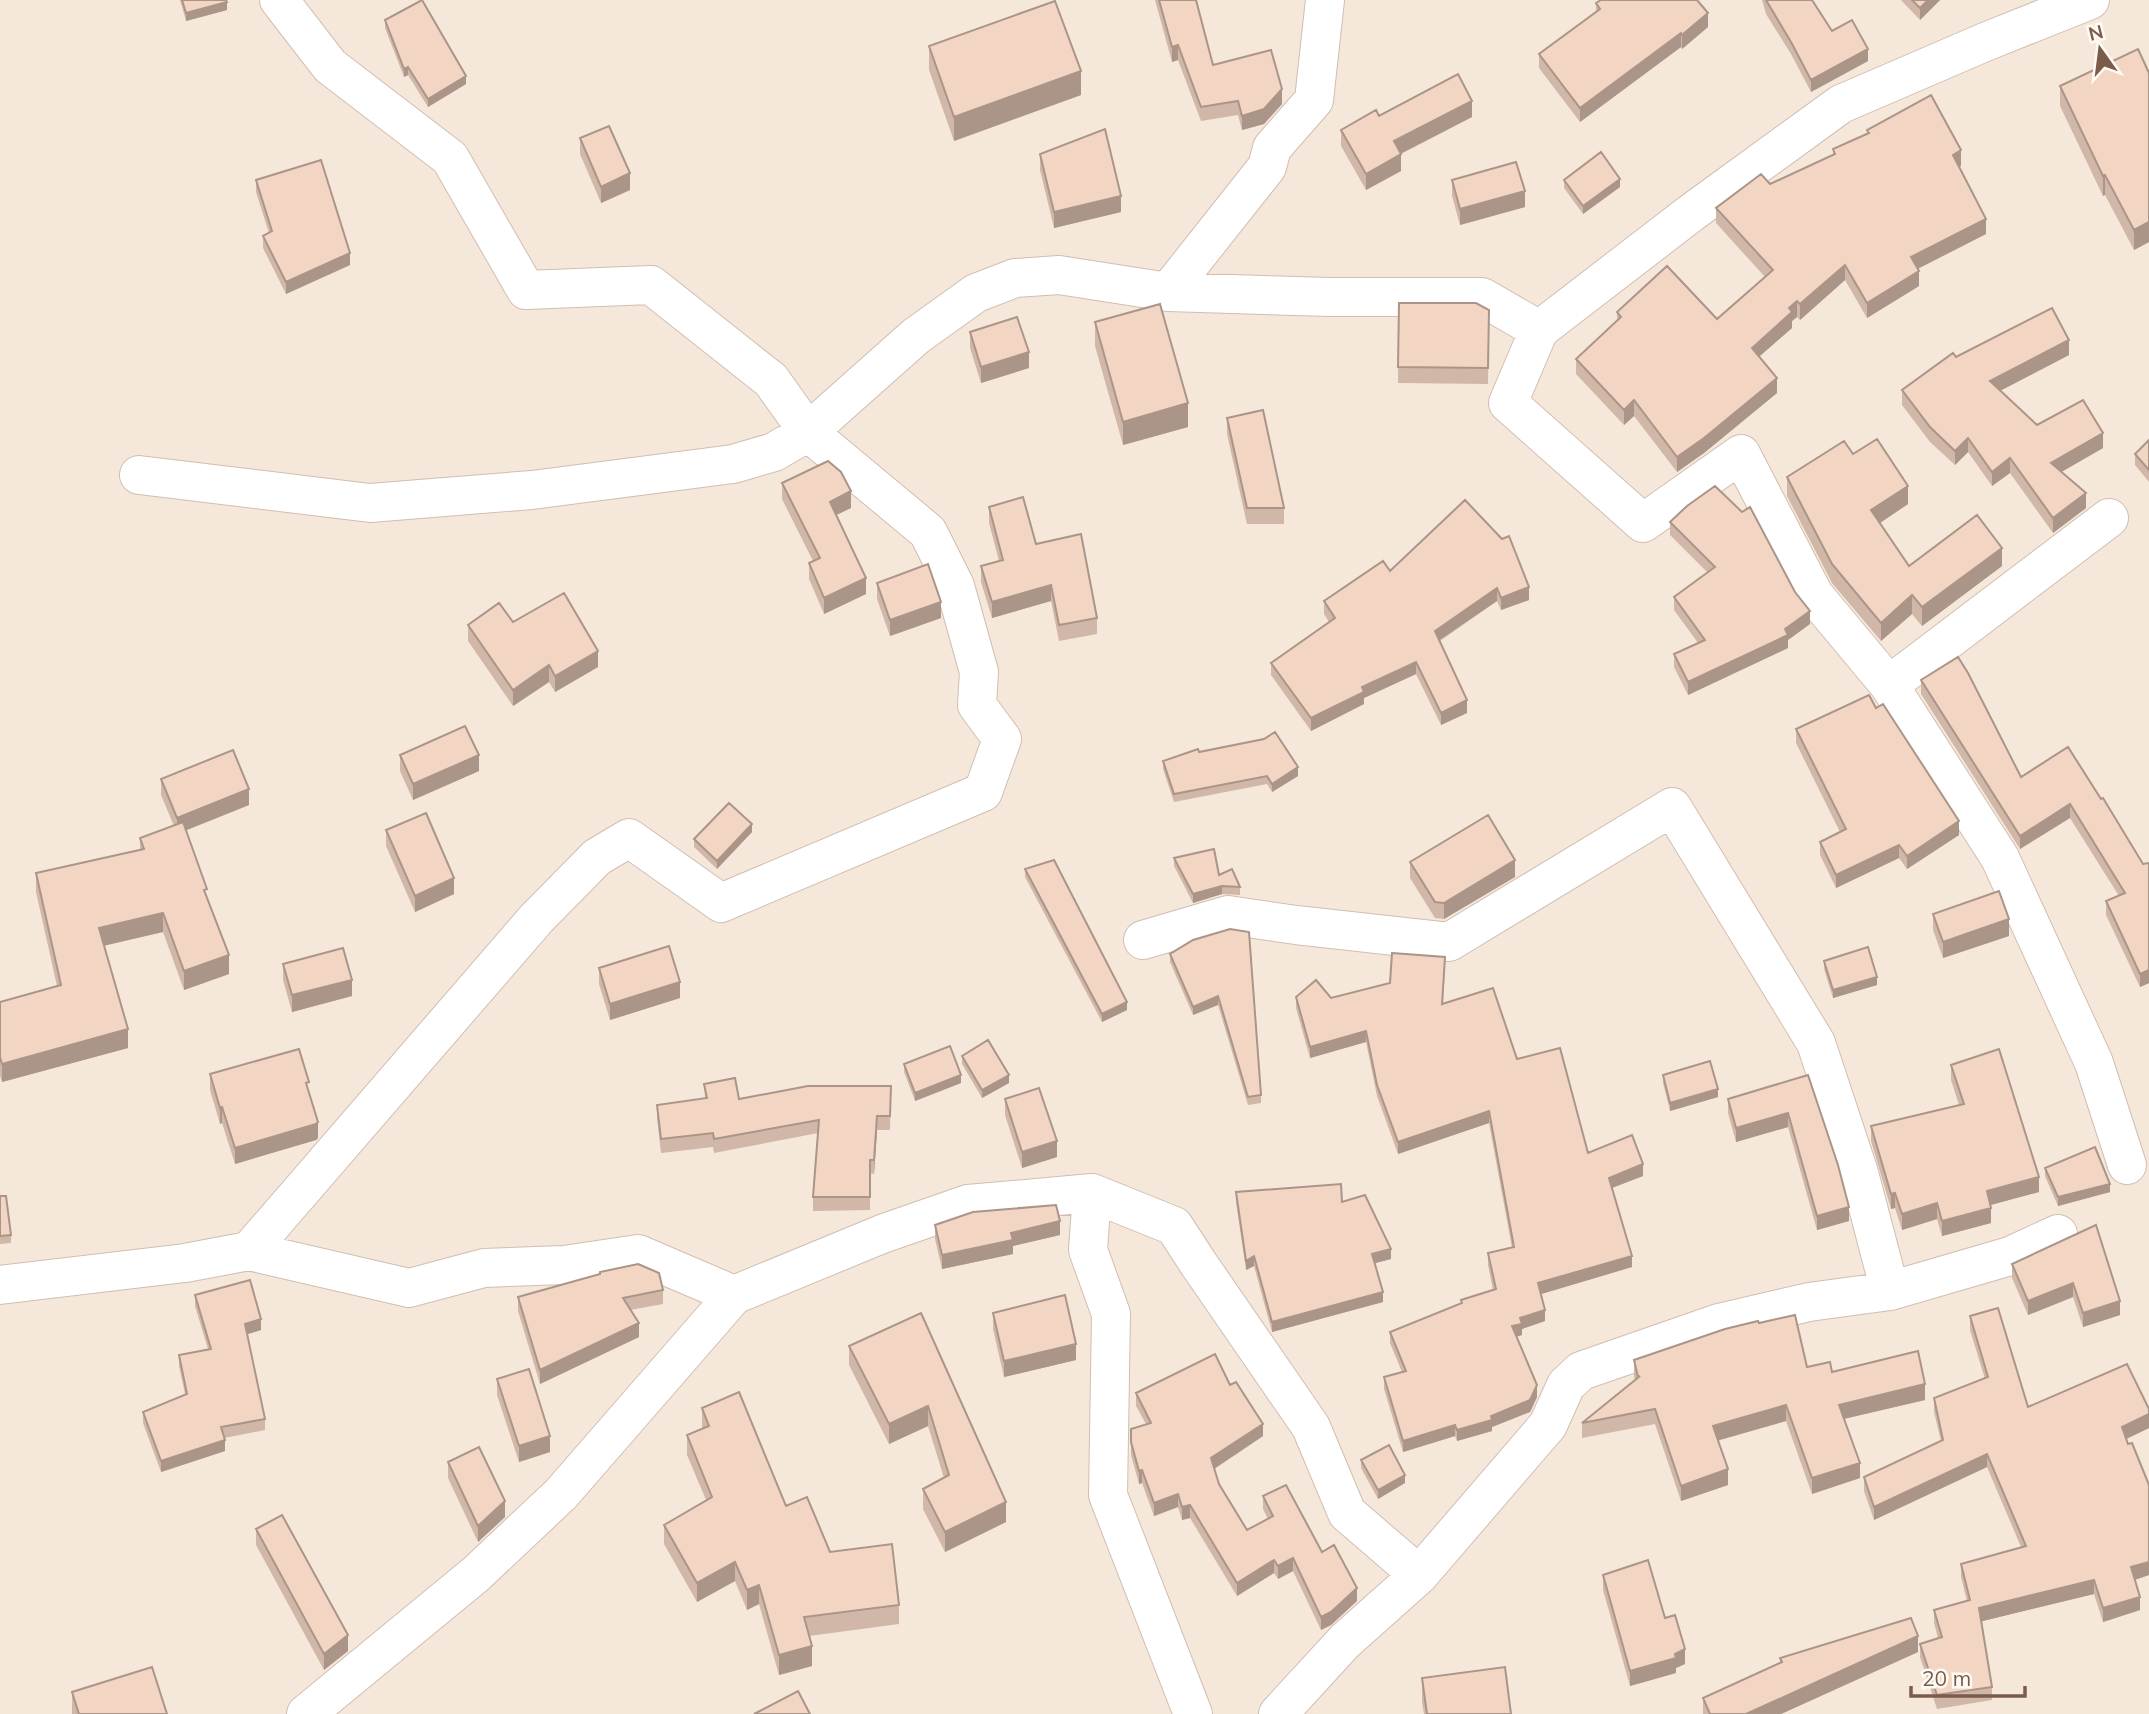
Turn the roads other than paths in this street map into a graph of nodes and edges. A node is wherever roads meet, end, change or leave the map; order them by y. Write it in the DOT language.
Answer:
graph roads {
  1 [pos="279,0"];
  2 [pos="1325,0"];
  3 [pos="2090,0"];
  4 [pos="1168,292"];
  5 [pos="1539,330"];
  6 [pos="808,432"];
  7 [pos="139,475"];
  8 [pos="2109,518"];
  9 [pos="1889,685"];
  10 [pos="1143,940"];
  11 [pos="2127,1165"];
  12 [pos="1092,1193"];
  13 [pos="2057,1234"];
  14 [pos="249,1251"];
  15 [pos="0,1285"];
  16 [pos="1890,1291"];
  17 [pos="734,1295"];
  18 [pos="1419,1575"];
  19 [pos="306,1714"];
  20 [pos="1193,1714"];
  21 [pos="1278,1714"];
  1 -- 6 [label="street"];
  2 -- 4 [label="street"];
  3 -- 5 [label="street"];
  4 -- 5 [label="street"];
  4 -- 6 [label="street"];
  5 -- 9 [label="street"];
  6 -- 7 [label="street"];
  6 -- 14 [label="street"];
  8 -- 9 [label="street"];
  9 -- 11 [label="street"];
  10 -- 16 [label="street"];
  12 -- 17 [label="street"];
  12 -- 18 [label="street"];
  12 -- 20 [label="street"];
  13 -- 16 [label="street"];
  14 -- 15 [label="street"];
  14 -- 17 [label="street"];
  16 -- 18 [label="street"];
  17 -- 19 [label="street"];
  18 -- 21 [label="street"];
}
